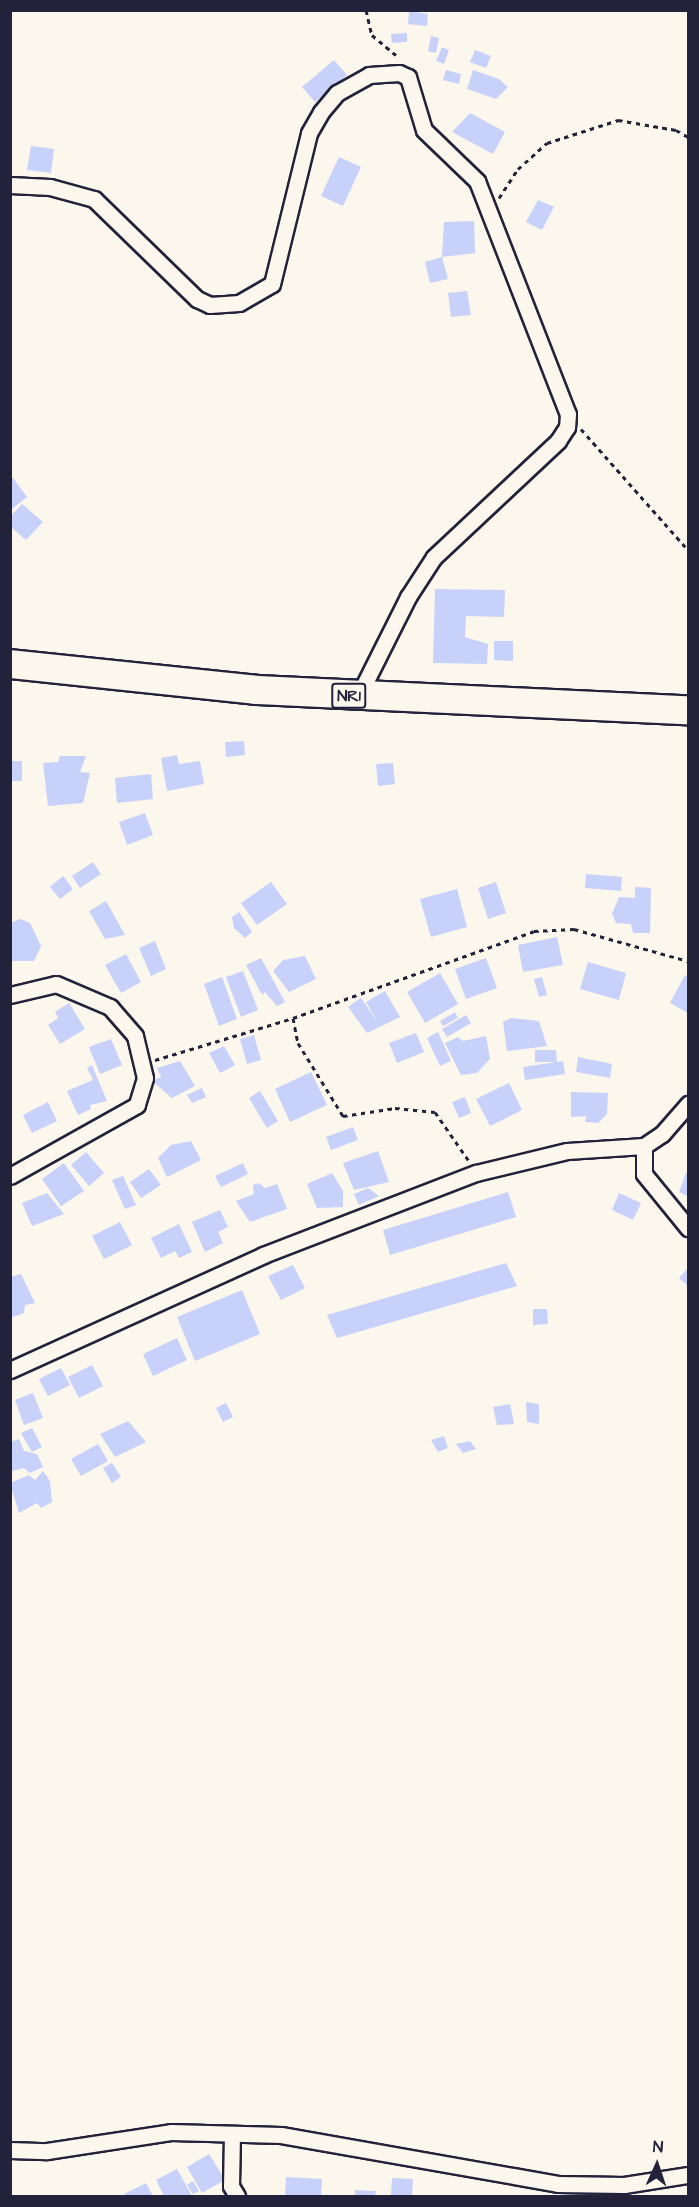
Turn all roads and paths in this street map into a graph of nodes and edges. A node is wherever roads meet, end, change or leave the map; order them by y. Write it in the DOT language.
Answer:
graph roads {
  1 [pos="366,10"];
  2 [pos="408,77"];
  3 [pos="688,137"];
  4 [pos="10,185"];
  5 [pos="489,215"];
  6 [pos="568,414"];
  7 [pos="688,550"];
  8 [pos="10,664"];
  9 [pos="358,697"];
  10 [pos="688,710"];
  11 [pos="688,961"];
  12 [pos="10,995"];
  13 [pos="293,1018"];
  14 [pos="144,1064"];
  15 [pos="688,1104"];
  16 [pos="644,1146"];
  17 [pos="476,1173"];
  18 [pos="10,1176"];
  19 [pos="688,1228"];
  20 [pos="10,1370"];
  21 [pos="232,2134"];
  22 [pos="10,2150"];
  23 [pos="688,2175"];
  24 [pos="237,2196"];
  1 -- 2 [label="path"];
  2 -- 4 [label="street"];
  2 -- 5 [label="street"];
  3 -- 5 [label="path"];
  5 -- 6 [label="street"];
  6 -- 7 [label="path"];
  6 -- 9 [label="street"];
  8 -- 9 [label="highway, NR1"];
  9 -- 10 [label="highway, NR1"];
  11 -- 13 [label="path"];
  12 -- 14 [label="street"];
  13 -- 14 [label="path"];
  13 -- 17 [label="path"];
  14 -- 18 [label="street"];
  15 -- 16 [label="street"];
  16 -- 17 [label="street"];
  16 -- 19 [label="street"];
  17 -- 20 [label="street"];
  21 -- 22 [label="street"];
  21 -- 23 [label="street"];
  21 -- 24 [label="street"];
}
